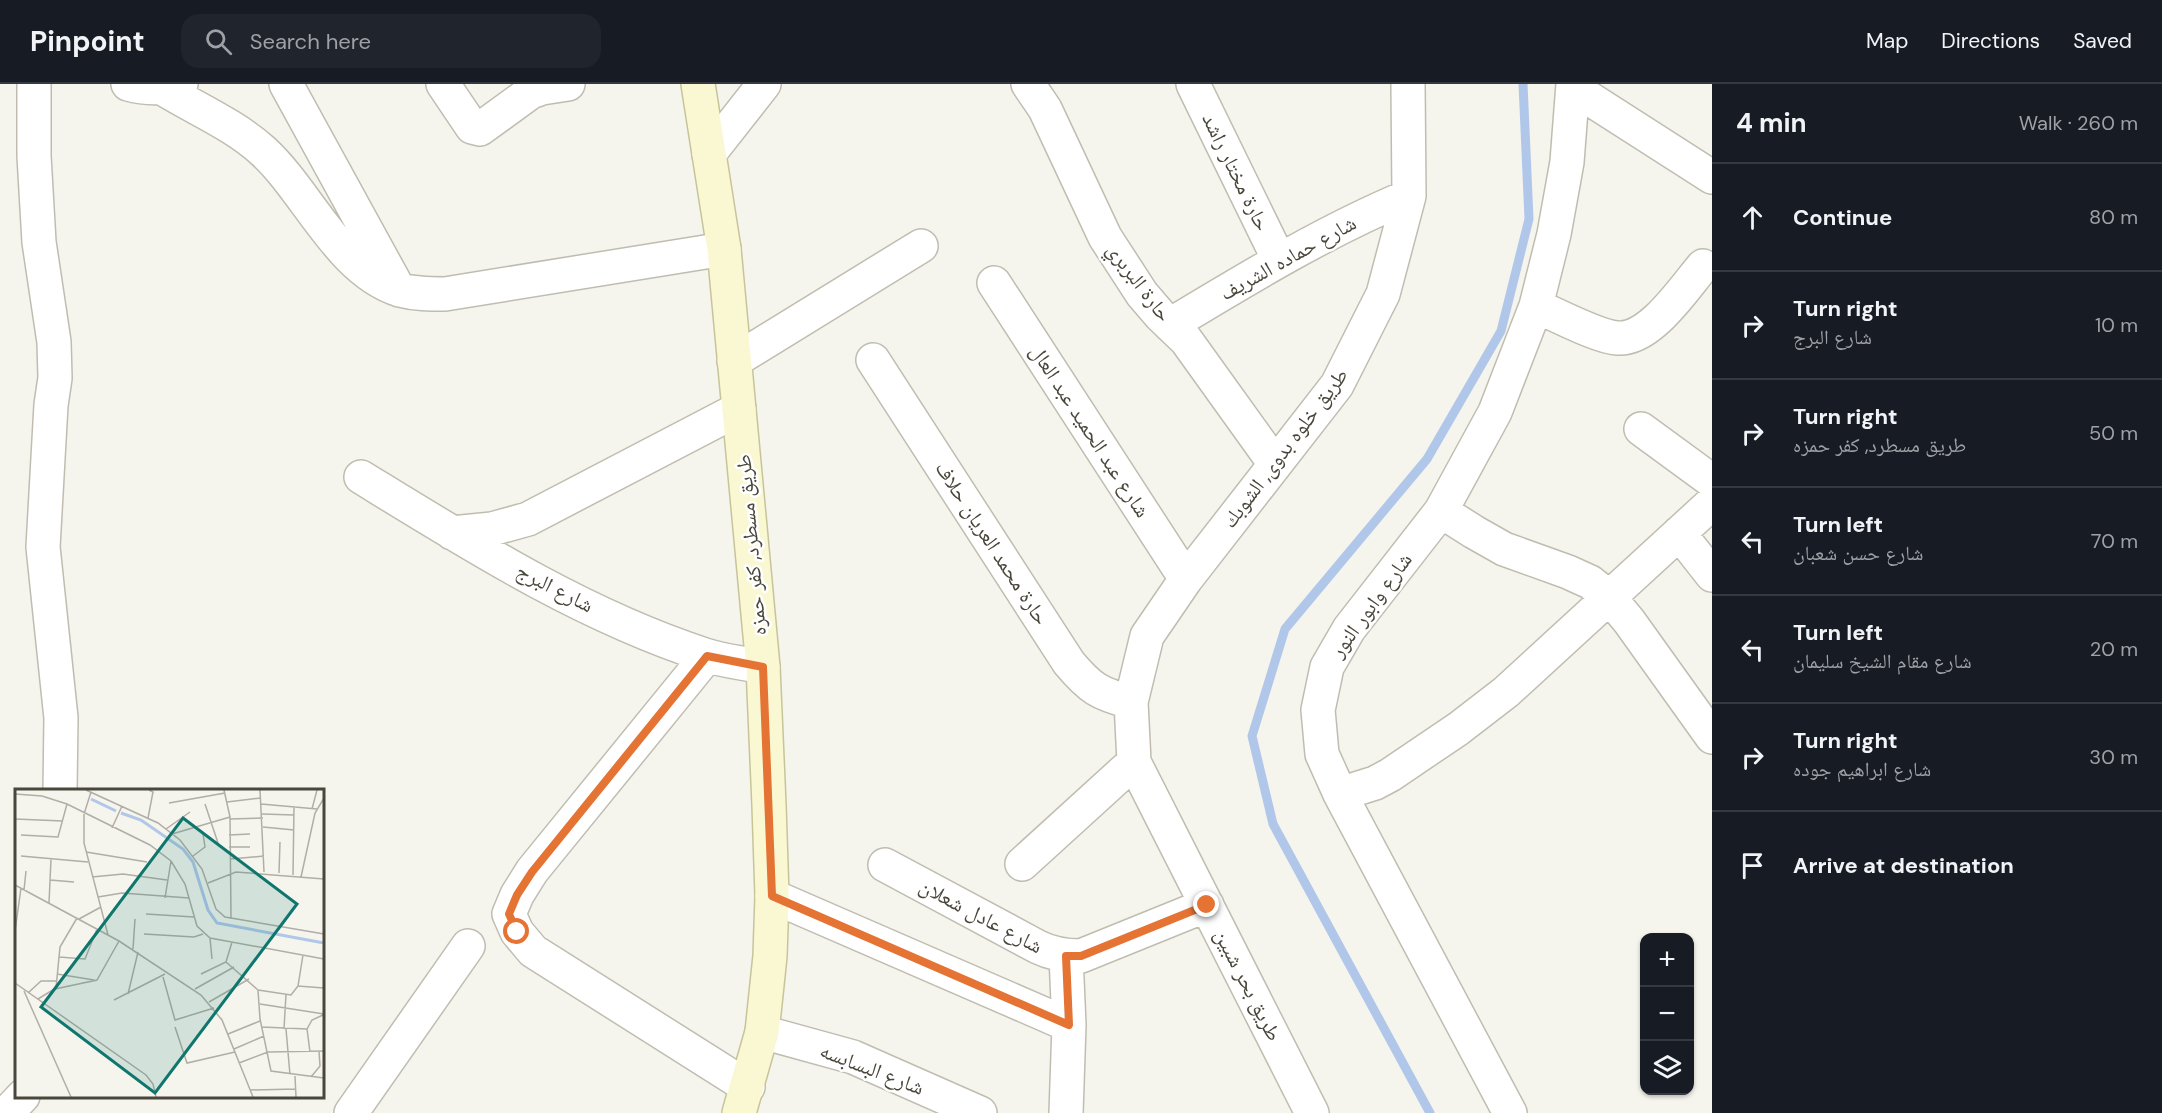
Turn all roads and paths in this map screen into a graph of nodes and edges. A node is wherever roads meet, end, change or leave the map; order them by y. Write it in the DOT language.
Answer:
graph roads {
  1 [pos="34,84"];
  2 [pos="128,84"];
  3 [pos="286,84"];
  4 [pos="443,84"];
  5 [pos="568,84"];
  6 [pos="698,84"];
  7 [pos="764,84"];
  8 [pos="1028,84"];
  9 [pos="1193,84"];
  10 [pos="1408,84"];
  11 [pos="172,86"];
  12 [pos="1573,86"];
  13 [pos="709,154"];
  14 [pos="1712,177"];
  15 [pos="1409,196"];
  16 [pos="921,246"];
  17 [pos="724,249"];
  18 [pos="1279,260"];
  19 [pos="1703,266"];
  20 [pos="994,284"];
  21 [pos="399,290"];
  22 [pos="1536,306"];
  23 [pos="1170,325"];
  24 [pos="873,360"];
  25 [pos="734,362"];
  26 [pos="739,409"];
  27 [pos="1641,429"];
  28 [pos="1275,464"];
  29 [pos="361,477"];
  30 [pos="1712,481"];
  31 [pos="1712,503"];
  32 [pos="1441,511"];
  33 [pos="453,533"];
  34 [pos="1679,533"];
  35 [pos="1712,575"];
  36 [pos="1186,579"];
  37 [pos="1609,597"];
  38 [pos="707,656"];
  39 [pos="763,667"];
  40 [pos="1131,702"];
  41 [pos="1703,703"];
  42 [pos="1712,737"];
  43 [pos="1134,762"];
  44 [pos="60,789"];
  45 [pos="1340,794"];
  46 [pos="1022,864"];
  47 [pos="885,865"];
  48 [pos="772,896"];
  49 [pos="1207,905"];
  50 [pos="468,946"];
  51 [pos="1073,956"];
  52 [pos="1069,1025"];
  53 [pos="762,1032"];
  54 [pos="21,1098"];
  55 [pos="743,1100"];
  56 [pos="7,1113"];
  57 [pos="351,1113"];
  58 [pos="980,1113"];
  59 [pos="1066,1113"];
  60 [pos="1312,1113"];
  61 [pos="1510,1113"];
  1 -- 44 [label="street"];
  2 -- 11 [label="street"];
  3 -- 21 [label="street"];
  4 -- 5 [label="street"];
  6 -- 13 [label="main road, طريق مسطرد, كفر حمزه"];
  7 -- 13 [label="street"];
  8 -- 23 [label="street, حارة البربري"];
  9 -- 18 [label="street, حارة مختار راشد"];
  10 -- 15 [label="street, طريق خلوه بدوى, الشوبك"];
  11 -- 21 [label="street"];
  12 -- 14 [label="street"];
  12 -- 22 [label="street, شارع وابور النور"];
  13 -- 17 [label="main road, طريق مسطرد, كفر حمزه"];
  15 -- 18 [label="street, شارع حماده الشريف"];
  15 -- 28 [label="street, طريق خلوه بدوى, الشوبك"];
  16 -- 25 [label="street"];
  17 -- 21 [label="street"];
  17 -- 25 [label="main road, طريق مسطرد, كفر حمزه"];
  18 -- 23 [label="street, شارع حماده الشريف"];
  19 -- 22 [label="street"];
  20 -- 36 [label="street, شارع عبد الحميد عبد العال"];
  22 -- 32 [label="street, شارع وابور النور"];
  23 -- 28 [label="street, حارة البربري"];
  24 -- 40 [label="street, حارة محمد العريان حلاف"];
  25 -- 26 [label="main road, طريق مسطرد, كفر حمزه"];
  26 -- 33 [label="street"];
  26 -- 39 [label="main road, طريق مسطرد, كفر حمزه"];
  27 -- 30 [label="street"];
  28 -- 36 [label="street, طريق خلوه بدوى, الشوبك"];
  29 -- 33 [label="street, شارع البرج"];
  31 -- 34 [label="street"];
  32 -- 37 [label="street"];
  32 -- 45 [label="street, شارع وابور النور"];
  33 -- 38 [label="street, شارع البرج"];
  34 -- 35 [label="street"];
  34 -- 37 [label="street"];
  36 -- 40 [label="street, طريق خلوه بدوى, الشوبك"];
  37 -- 41 [label="street"];
  37 -- 45 [label="street"];
  38 -- 39 [label="street, شارع البرج"];
  38 -- 55 [label="street"];
  39 -- 48 [label="main road, طريق مسطرد, كفر حمزه"];
  40 -- 43 [label="street, طريق خلوه بدوى, الشوبك"];
  41 -- 42 [label="street"];
  43 -- 46 [label="street"];
  43 -- 49 [label="street, طريق بحر شبين"];
  45 -- 61 [label="street, شارع وابور النور"];
  47 -- 51 [label="street, شارع عادل شعلان"];
  48 -- 52 [label="street"];
  48 -- 53 [label="main road, طريق مسطرد, كفر حمزه"];
  49 -- 51 [label="street"];
  49 -- 60 [label="street, طريق بحر شبين"];
  50 -- 57 [label="street"];
  51 -- 52 [label="street"];
  52 -- 59 [label="street"];
  53 -- 55 [label="main road, طريق مسطرد, كفر حمزه"];
  53 -- 58 [label="street, شارع البسابسه"];
  54 -- 56 [label="street"];
}
